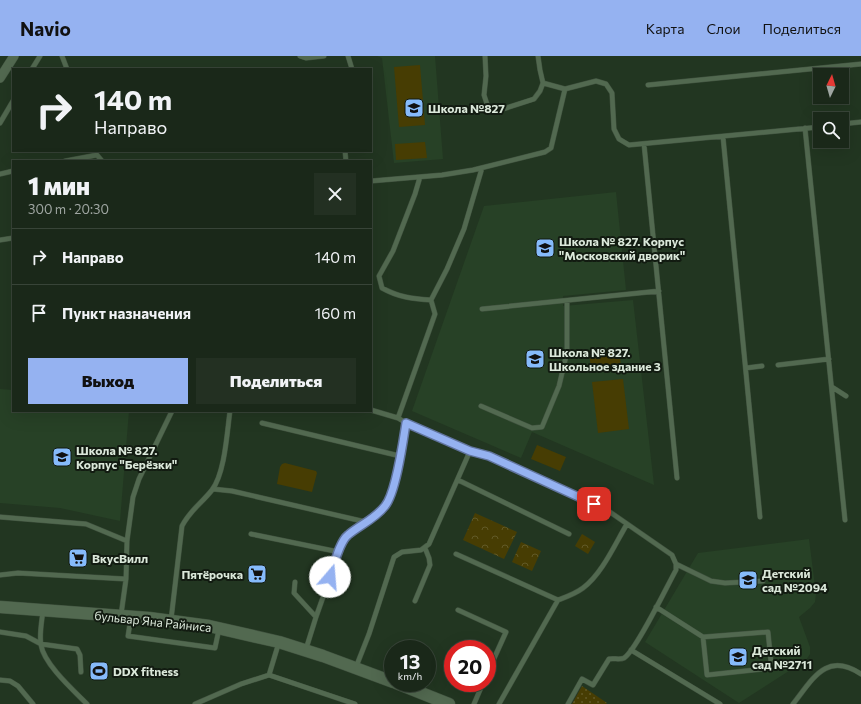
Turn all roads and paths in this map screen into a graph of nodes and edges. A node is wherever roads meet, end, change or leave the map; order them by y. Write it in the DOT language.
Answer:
graph roads {
  1 [pos="14,56"];
  2 [pos="40,56"];
  3 [pos="62,56"];
  4 [pos="300,56"];
  5 [pos="324,56"];
  6 [pos="348,56"];
  7 [pos="485,56"];
  8 [pos="538,56"];
  9 [pos="861,64"];
  10 [pos="33,68"];
  11 [pos="67,68"];
  12 [pos="352,68"];
  13 [pos="0,78"];
  14 [pos="543,83"];
  15 [pos="648,85"];
  16 [pos="565,89"];
  17 [pos="12,103"];
  18 [pos="0,122"];
  19 [pos="861,122"];
  20 [pos="849,123"];
  21 [pos="813,127"];
  22 [pos="805,128"];
  23 [pos="723,137"];
  24 [pos="644,144"];
  25 [pos="70,160"];
  26 [pos="101,160"];
  27 [pos="482,168"];
  28 [pos="12,171"];
  29 [pos="0,174"];
  30 [pos="420,177"];
  31 [pos="372,182"];
  32 [pos="12,238"];
  33 [pos="0,240"];
  34 [pos="659,291"];
  35 [pos="431,300"];
  36 [pos="567,301"];
  37 [pos="482,309"];
  38 [pos="829,359"];
  39 [pos="778,364"];
  40 [pos="762,366"];
  41 [pos="746,368"];
  42 [pos="832,387"];
  43 [pos="846,396"];
  44 [pos="481,406"];
  45 [pos="372,410"];
  46 [pos="172,412"];
  47 [pos="230,412"];
  48 [pos="398,418"];
  49 [pos="262,423"];
  50 [pos="406,423"];
  51 [pos="470,451"];
  52 [pos="400,456"];
  53 [pos="677,478"];
  54 [pos="458,480"];
  55 [pos="213,489"];
  56 [pos="0,517"];
  57 [pos="760,517"];
  58 [pos="845,520"];
  59 [pos="366,522"];
  60 [pos="627,524"];
  61 [pos="251,534"];
  62 [pos="569,534"];
  63 [pos="127,542"];
  64 [pos="425,548"];
  65 [pos="339,552"];
  66 [pos="456,554"];
  67 [pos="676,564"];
  68 [pos="0,575"];
  69 [pos="126,579"];
  70 [pos="763,581"];
  71 [pos="295,582"];
  72 [pos="558,600"];
  73 [pos="414,601"];
  74 [pos="0,607"];
  75 [pos="656,607"];
  76 [pos="43,610"];
  77 [pos="458,610"];
  78 [pos="316,616"];
  79 [pos="126,617"];
  80 [pos="171,620"];
  81 [pos="219,628"];
  82 [pos="0,632"];
  83 [pos="704,637"];
  84 [pos="279,642"];
  85 [pos="40,644"];
  86 [pos="631,650"];
  87 [pos="305,651"];
  88 [pos="496,653"];
  89 [pos="356,668"];
  90 [pos="81,672"];
  91 [pos="861,674"];
  92 [pos="269,675"];
  93 [pos="384,679"];
  94 [pos="0,680"];
  95 [pos="418,692"];
  96 [pos="479,692"];
  97 [pos="33,704"];
  98 [pos="87,704"];
  99 [pos="195,704"];
  100 [pos="355,704"];
  101 [pos="449,704"];
  102 [pos="474,704"];
  103 [pos="500,704"];
  104 [pos="568,704"];
  105 [pos="720,704"];
  106 [pos="793,704"];
  1 -- 13 [label="street"];
  2 -- 10 [label="lane"];
  3 -- 11 [label="lane"];
  4 -- 5 [label="lane"];
  6 -- 12 [label="lane"];
  7 -- 14 [label="lane"];
  8 -- 14 [label="lane"];
  9 -- 15 [label="lane"];
  14 -- 16 [label="lane"];
  16 -- 24 [label="lane"];
  16 -- 27 [label="lane"];
  17 -- 18 [label="lane"];
  19 -- 20 [label="lane"];
  21 -- 22 [label="lane"];
  22 -- 23 [label="lane"];
  22 -- 38 [label="lane"];
  23 -- 24 [label="lane"];
  23 -- 41 [label="lane"];
  24 -- 34 [label="lane"];
  25 -- 26 [label="lane"];
  27 -- 30 [label="lane"];
  27 -- 35 [label="lane"];
  28 -- 29 [label="lane"];
  30 -- 31 [label="lane"];
  30 -- 35 [label="lane"];
  32 -- 33 [label="lane"];
  34 -- 36 [label="lane"];
  34 -- 53 [label="lane"];
  35 -- 48 [label="lane"];
  36 -- 37 [label="lane"];
  36 -- 44 [label="lane"];
  38 -- 39 [label="lane"];
  38 -- 42 [label="lane"];
  40 -- 41 [label="lane"];
  41 -- 57 [label="lane"];
  42 -- 43 [label="lane"];
  42 -- 58 [label="lane"];
  45 -- 48 [label="lane"];
  46 -- 63 [label="lane"];
  47 -- 55 [label="lane"];
  48 -- 50 [label="lane"];
  49 -- 52 [label="lane"];
  50 -- 51 [label="lane"];
  50 -- 52 [label="lane"];
  51 -- 54 [label="lane"];
  51 -- 60 [label="lane"];
  52 -- 59 [label="lane"];
  54 -- 62 [label="lane"];
  54 -- 64 [label="lane"];
  55 -- 59 [label="lane"];
  55 -- 80 [label="lane"];
  56 -- 63 [label="lane"];
  59 -- 65 [label="lane"];
  60 -- 67 [label="lane"];
  60 -- 72 [label="lane"];
  61 -- 65 [label="lane"];
  63 -- 69 [label="lane"];
  64 -- 73 [label="lane"];
  64 -- 89 [label="lane"];
  65 -- 78 [label="lane"];
  66 -- 72 [label="lane"];
  67 -- 70 [label="lane"];
  67 -- 75 [label="lane"];
  68 -- 69 [label="lane"];
  69 -- 79 [label="lane"];
  71 -- 78 [label="lane"];
  72 -- 103 [label="lane"];
  74 -- 76 [label="main road, бульвар Яна Райниса"];
  75 -- 83 [label="lane"];
  75 -- 86 [label="lane"];
  76 -- 79 [label="main road, бульвар Яна Райниса"];
  76 -- 85 [label="lane"];
  77 -- 88 [label="lane"];
  78 -- 87 [label="lane"];
  79 -- 80 [label="main road, бульвар Яна Райниса"];
  79 -- 81 [label="lane"];
  80 -- 81 [label="main road, бульвар Яна Райниса"];
  81 -- 84 [label="main road, бульвар Яна Райниса"];
  82 -- 85 [label="lane"];
  83 -- 83 [label="lane"];
  84 -- 87 [label="main road, бульвар Яна Райниса"];
  84 -- 92 [label="lane"];
  85 -- 90 [label="lane"];
  85 -- 98 [label="lane"];
  86 -- 104 [label="lane"];
  86 -- 105 [label="lane"];
  87 -- 89 [label="main road, бульвар Яна Райниса"];
  89 -- 93 [label="main road, бульвар Яна Райниса"];
  91 -- 106 [label="lane"];
  92 -- 99 [label="lane"];
  92 -- 100 [label="lane"];
  94 -- 97 [label="lane"];
  95 -- 101 [label="main road, бульвар Яна Райниса"];
  96 -- 102 [label="lane"];
}
